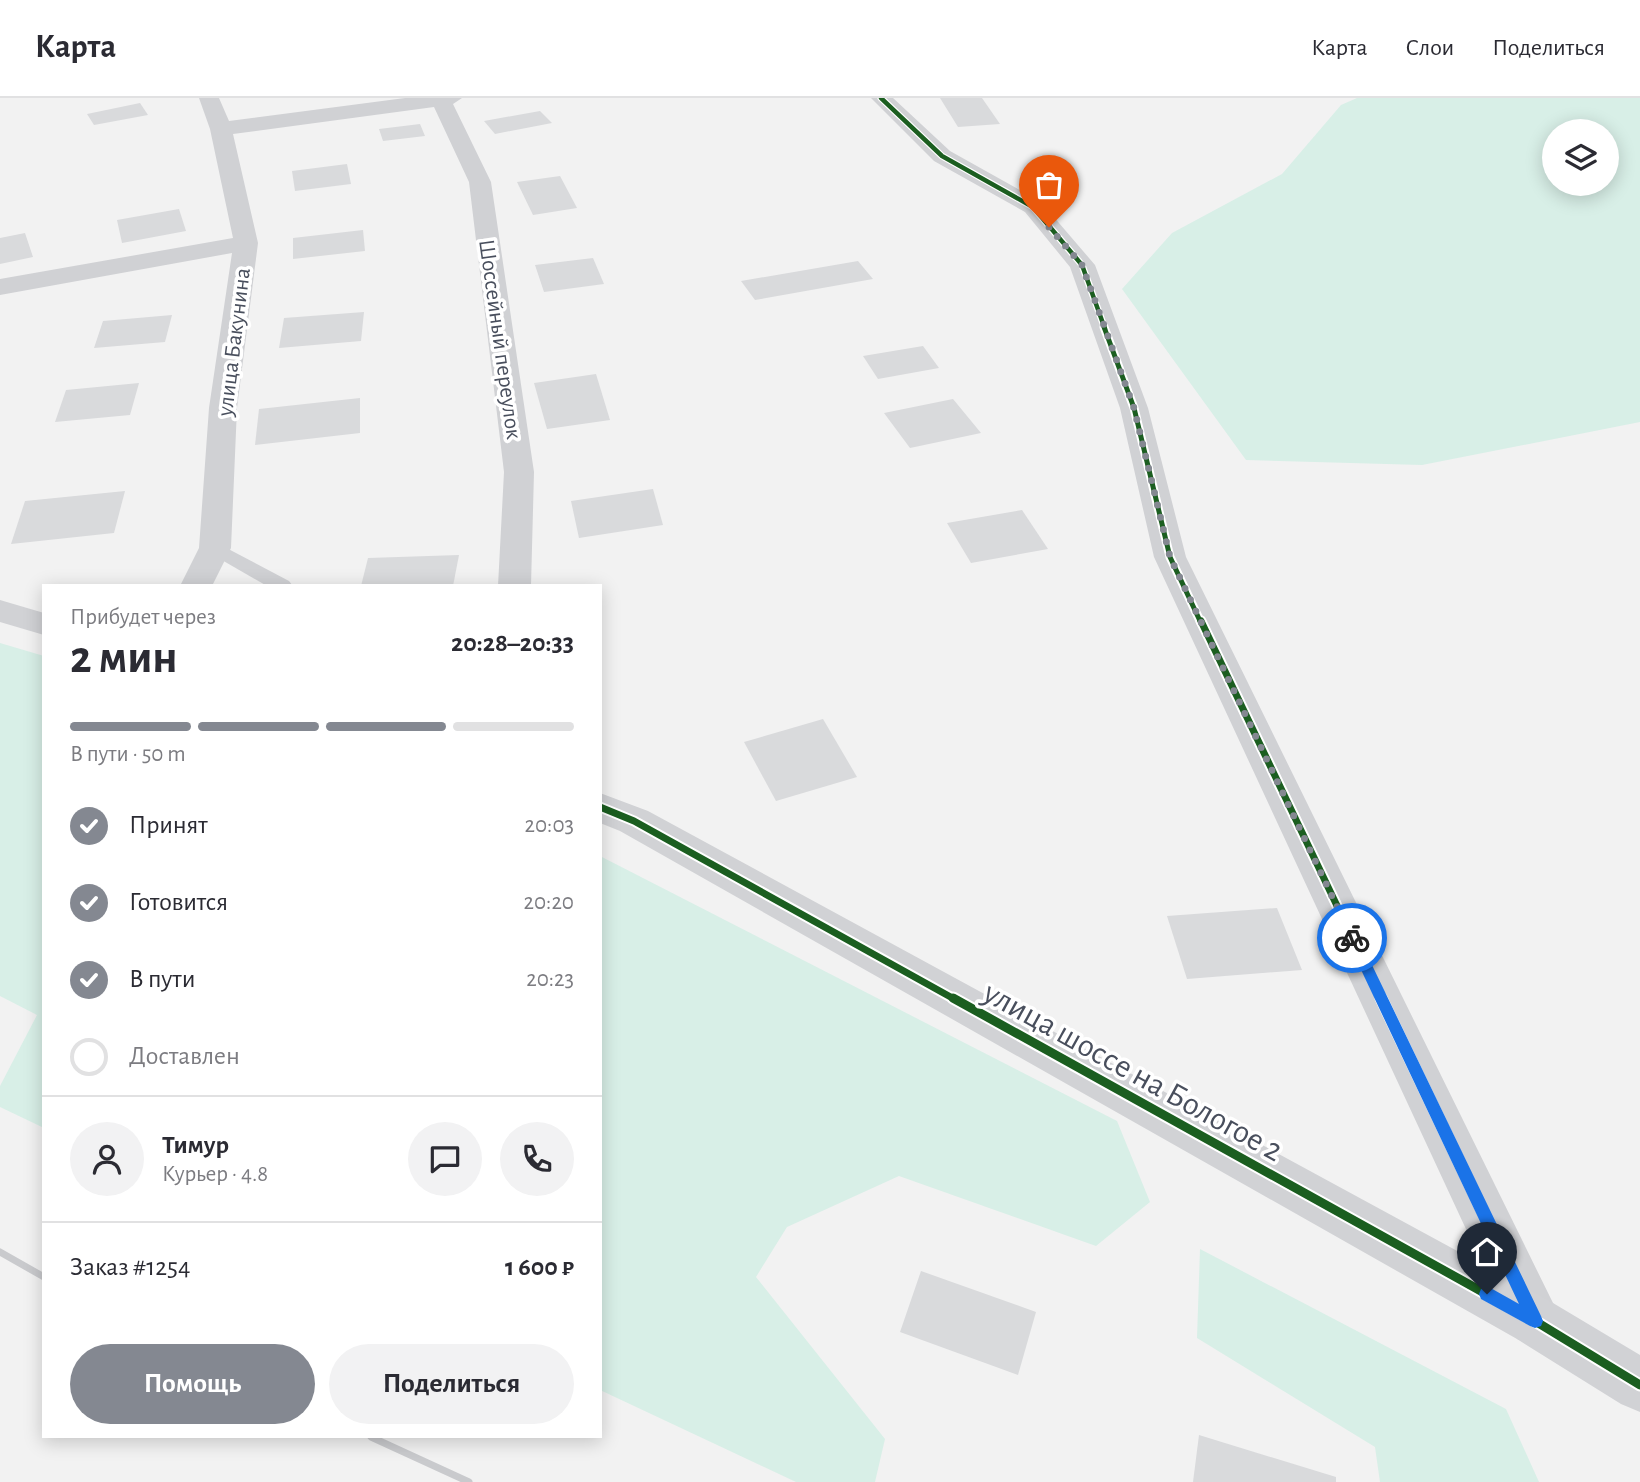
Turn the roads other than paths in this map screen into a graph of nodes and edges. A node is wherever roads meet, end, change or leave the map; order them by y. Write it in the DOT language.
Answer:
graph roads {
  1 [pos="209,98"];
  2 [pos="881,98"];
  3 [pos="446,99"];
  4 [pos="221,129"];
  5 [pos="246,243"];
  6 [pos="0,287"];
  7 [pos="215,548"];
  8 [pos="197,584"];
  9 [pos="278,584"];
  10 [pos="515,584"];
  11 [pos="0,611"];
  12 [pos="42,623"];
  13 [pos="602,808"];
  14 [pos="1535,1321"];
  15 [pos="1640,1385"];
  1 -- 4 [label="street, улица Бакунина"];
  2 -- 14 [label="street"];
  3 -- 4 [label="street"];
  3 -- 10 [label="street, Шоссейный переулок"];
  4 -- 5 [label="street, улица Бакунина"];
  5 -- 6 [label="street"];
  5 -- 7 [label="street, улица Бакунина"];
  7 -- 8 [label="street, улица Бакунина"];
  7 -- 9 [label="lane"];
  11 -- 12 [label="street"];
  13 -- 14 [label="street, улица шоссе на Бологое 2"];
  14 -- 15 [label="street, улица шоссе на Бологое 2"];
}
